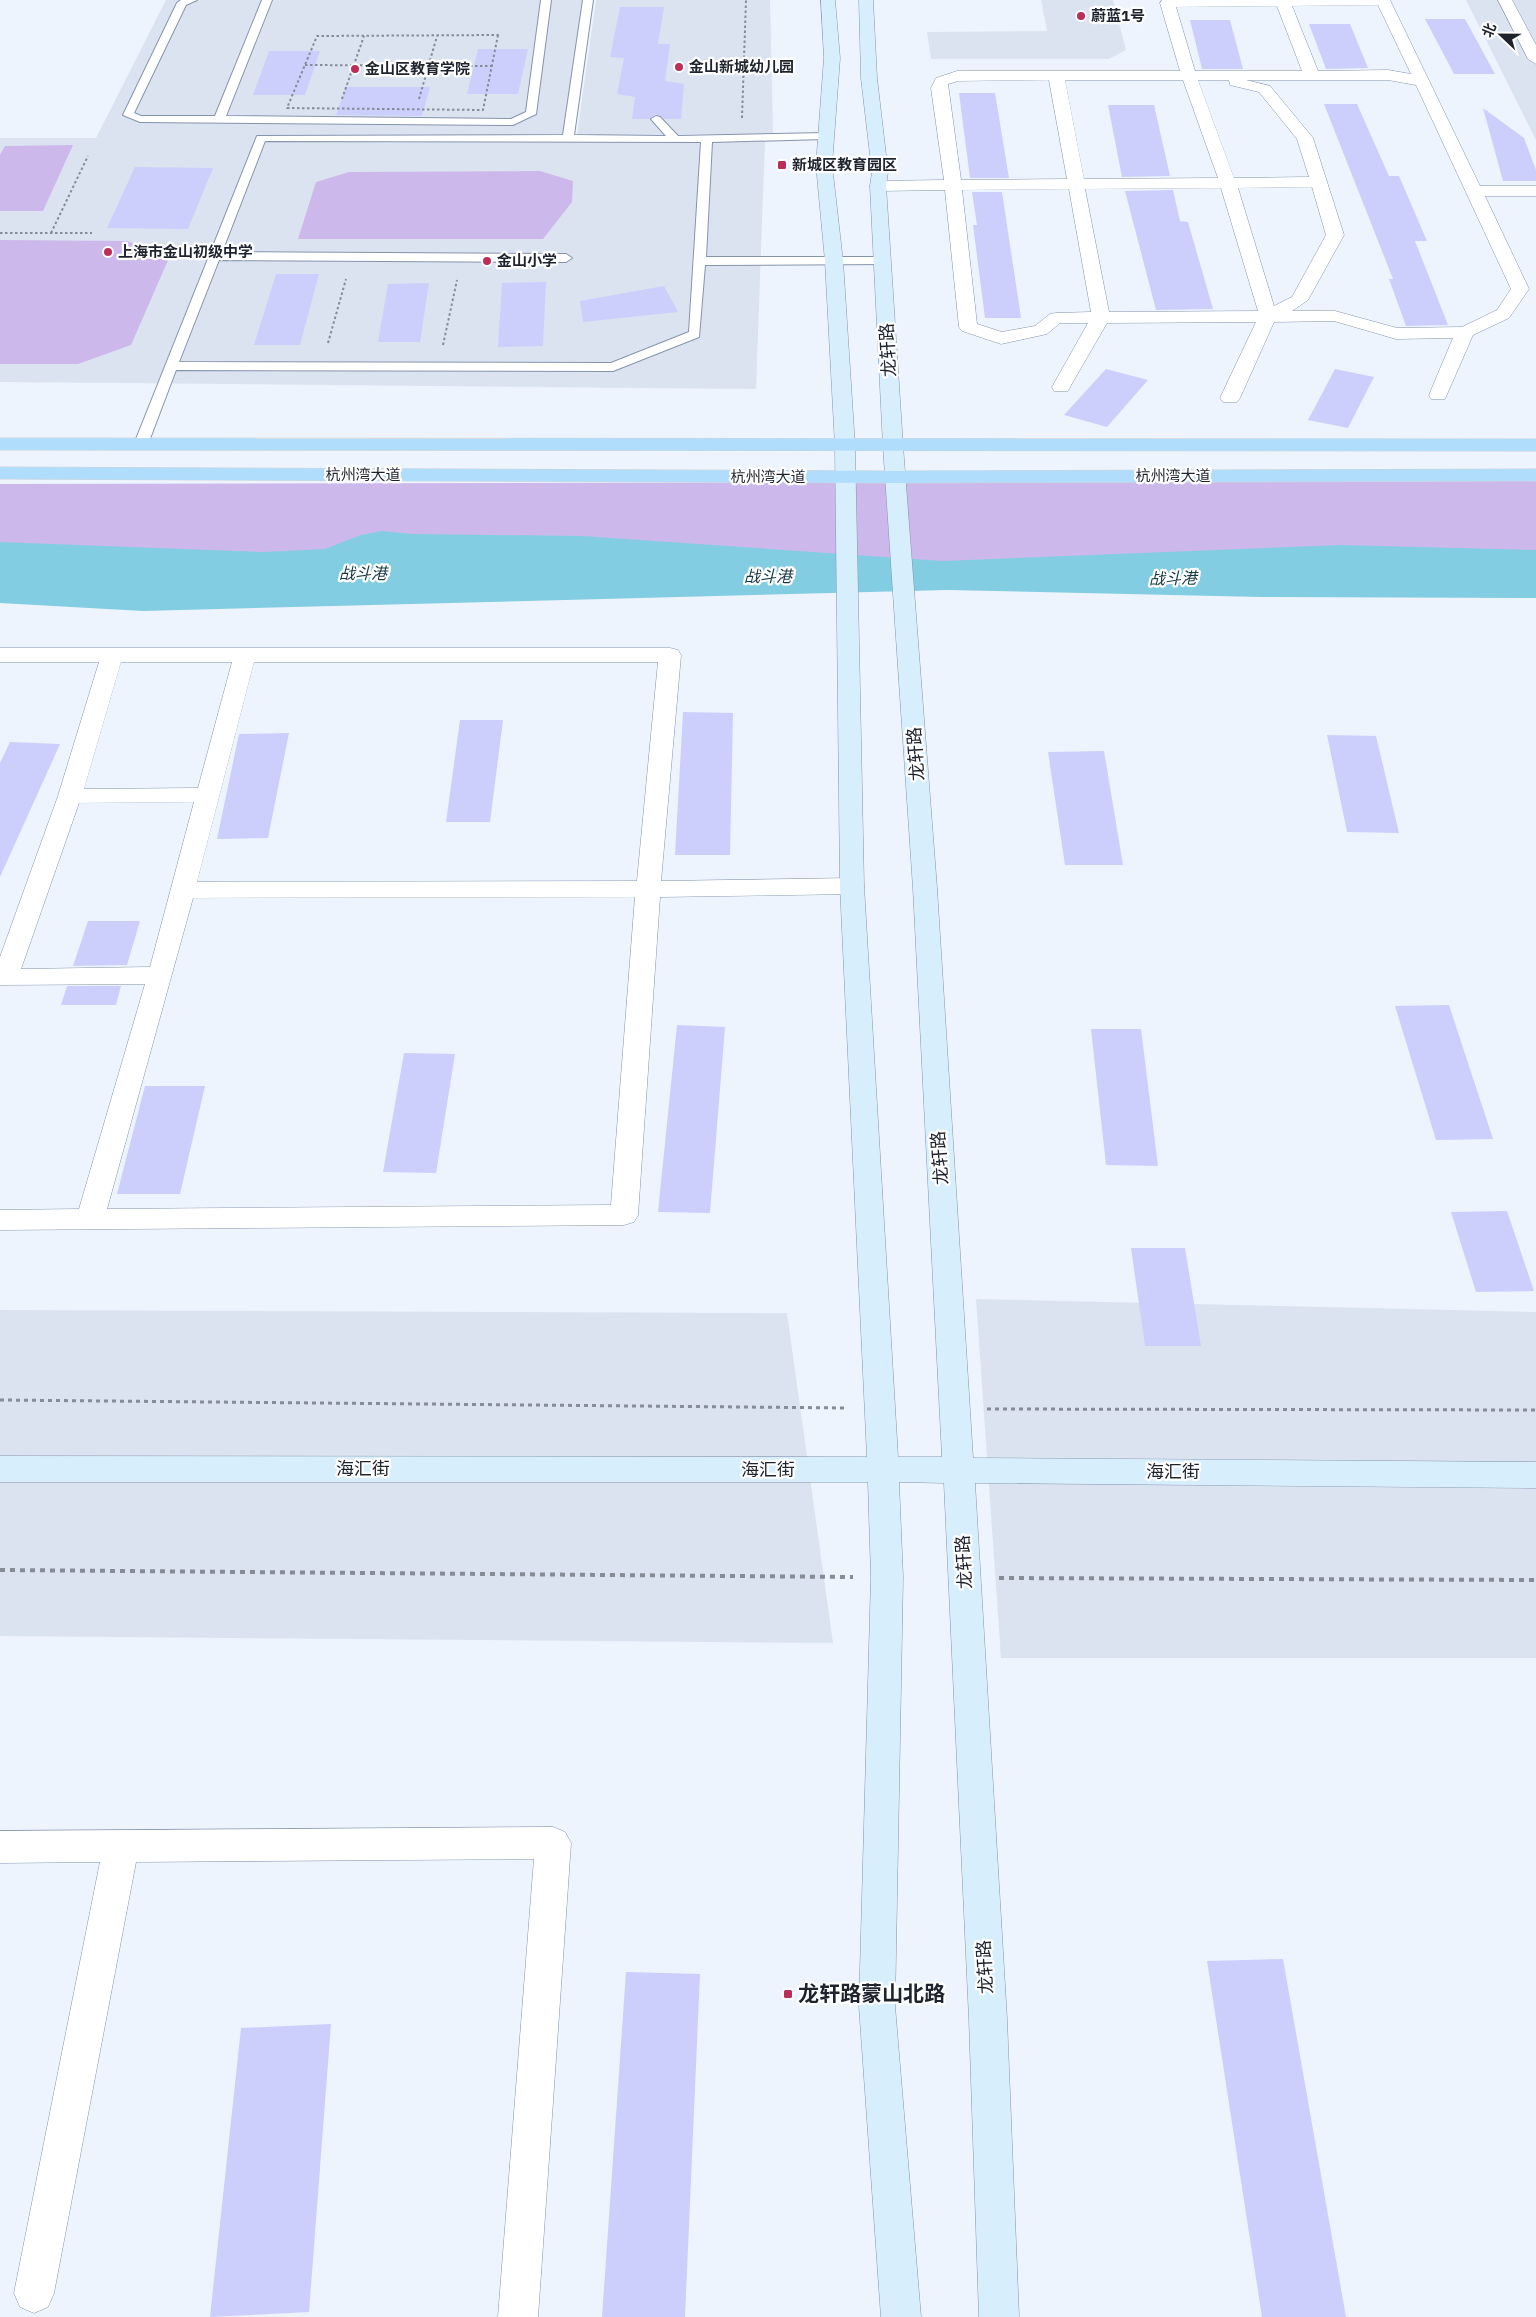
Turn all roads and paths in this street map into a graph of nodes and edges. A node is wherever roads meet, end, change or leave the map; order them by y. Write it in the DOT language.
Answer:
graph roads {
  1 [pos="192,0"];
  2 [pos="267,0"];
  3 [pos="546,0"];
  4 [pos="588,0"];
  5 [pos="746,0"];
  6 [pos="828,0"];
  7 [pos="866,0"];
  8 [pos="1505,0"];
  9 [pos="1283,2"];
  10 [pos="364,36"];
  11 [pos="438,36"];
  12 [pos="1536,59"];
  13 [pos="305,65"];
  14 [pos="354,65"];
  15 [pos="429,65"];
  16 [pos="492,66"];
  17 [pos="1056,76"];
  18 [pos="1189,76"];
  19 [pos="1212,76"];
  20 [pos="1312,76"];
  21 [pos="1422,81"];
  22 [pos="339,109"];
  23 [pos="416,110"];
  24 [pos="656,119"];
  25 [pos="219,120"];
  26 [pos="741,126"];
  27 [pos="825,136"];
  28 [pos="568,139"];
  29 [pos="675,139"];
  30 [pos="706,139"];
  31 [pos="88,156"];
  32 [pos="1318,182"];
  33 [pos="1228,183"];
  34 [pos="1076,184"];
  35 [pos="953,185"];
  36 [pos="878,186"];
  37 [pos="1474,191"];
  38 [pos="1536,191"];
  39 [pos="0,233"];
  40 [pos="51,233"];
  41 [pos="92,233"];
  42 [pos="215,256"];
  43 [pos="353,257"];
  44 [pos="461,257"];
  45 [pos="566,258"];
  46 [pos="698,261"];
  47 [pos="834,261"];
  48 [pos="884,261"];
  49 [pos="1268,316"];
  50 [pos="1101,317"];
  51 [pos="1465,332"];
  52 [pos="328,343"];
  53 [pos="443,345"];
  54 [pos="172,366"];
  55 [pos="1061,388"];
  56 [pos="1438,395"];
  57 [pos="1230,398"];
  58 [pos="0,444"];
  59 [pos="141,444"];
  60 [pos="1536,445"];
  61 [pos="845,446"];
  62 [pos="893,446"];
  63 [pos="0,473"];
  64 [pos="1536,475"];
  65 [pos="845,477"];
  66 [pos="896,477"];
  67 [pos="0,655"];
  68 [pos="112,655"];
  69 [pos="245,655"];
  70 [pos="208,794"];
  71 [pos="70,796"];
  72 [pos="852,886"];
  73 [pos="648,889"];
  74 [pos="183,890"];
  75 [pos="160,975"];
  76 [pos="2,985"];
  77 [pos="0,1220"];
  78 [pos="90,1220"];
  79 [pos="0,1400"];
  80 [pos="881,1408"];
  81 [pos="955,1409"];
  82 [pos="1536,1410"];
  83 [pos="0,1469"];
  84 [pos="884,1470"];
  85 [pos="959,1470"];
  86 [pos="1536,1475"];
  87 [pos="0,1570"];
  88 [pos="887,1577"];
  89 [pos="966,1578"];
  90 [pos="1536,1580"];
  91 [pos="120,1846"];
  92 [pos="0,1847"];
  93 [pos="34,2293"];
  94 [pos="518,2317"];
  95 [pos="902,2317"];
  96 [pos="999,2317"];
  1 -- 25 [label="lane"];
  2 -- 25 [label="lane"];
  3 -- 25 [label="lane"];
  4 -- 28 [label="lane"];
  5 -- 26 [label="path"];
  6 -- 27 [label="street"];
  7 -- 36 [label="street, 龙轩路"];
  8 -- 12 [label="street"];
  9 -- 18 [label="street"];
  9 -- 20 [label="street"];
  9 -- 21 [label="street"];
  10 -- 11 [label="path"];
  10 -- 13 [label="path"];
  10 -- 14 [label="path"];
  11 -- 15 [label="path"];
  11 -- 16 [label="path"];
  13 -- 14 [label="path"];
  13 -- 22 [label="path"];
  14 -- 15 [label="path"];
  14 -- 22 [label="path"];
  15 -- 16 [label="path"];
  15 -- 23 [label="path"];
  16 -- 23 [label="path"];
  17 -- 18 [label="street"];
  17 -- 34 [label="street"];
  17 -- 35 [label="street"];
  18 -- 19 [label="street"];
  18 -- 33 [label="street"];
  19 -- 20 [label="street"];
  19 -- 32 [label="street"];
  20 -- 21 [label="street"];
  21 -- 37 [label="street"];
  22 -- 23 [label="path"];
  24 -- 29 [label="lane"];
  27 -- 30 [label="lane"];
  27 -- 47 [label="street"];
  28 -- 29 [label="lane"];
  28 -- 42 [label="lane"];
  29 -- 30 [label="lane"];
  30 -- 46 [label="lane"];
  31 -- 40 [label="path"];
  32 -- 33 [label="street"];
  32 -- 49 [label="street"];
  33 -- 34 [label="street"];
  33 -- 49 [label="street"];
  34 -- 35 [label="street"];
  34 -- 50 [label="street"];
  35 -- 36 [label="street"];
  35 -- 50 [label="street"];
  36 -- 48 [label="street, 龙轩路"];
  37 -- 38 [label="street"];
  37 -- 51 [label="street"];
  39 -- 40 [label="path"];
  40 -- 41 [label="path"];
  42 -- 43 [label="lane"];
  42 -- 54 [label="lane"];
  43 -- 44 [label="lane"];
  43 -- 52 [label="path"];
  44 -- 45 [label="lane"];
  44 -- 53 [label="path"];
  46 -- 47 [label="lane"];
  46 -- 54 [label="lane"];
  47 -- 48 [label="lane"];
  47 -- 61 [label="street"];
  48 -- 62 [label="street, 龙轩路"];
  49 -- 50 [label="street"];
  49 -- 51 [label="street"];
  49 -- 57 [label="street"];
  50 -- 55 [label="street"];
  51 -- 56 [label="street"];
  54 -- 59 [label="lane"];
  58 -- 59 [label="main road, 杭州湾大道"];
  59 -- 61 [label="main road, 杭州湾大道"];
  60 -- 62 [label="main road, 杭州湾大道"];
  61 -- 62 [label="main road, 杭州湾大道"];
  61 -- 65 [label="street"];
  62 -- 66 [label="street, 龙轩路"];
  63 -- 65 [label="main road, 杭州湾大道"];
  64 -- 66 [label="main road, 杭州湾大道"];
  65 -- 66 [label="main road, 杭州湾大道"];
  65 -- 72 [label="street"];
  66 -- 81 [label="street, 龙轩路"];
  67 -- 68 [label="street"];
  68 -- 69 [label="street"];
  68 -- 71 [label="street"];
  69 -- 70 [label="street"];
  69 -- 73 [label="street"];
  70 -- 71 [label="street"];
  70 -- 74 [label="street"];
  71 -- 76 [label="street"];
  72 -- 73 [label="street"];
  72 -- 80 [label="street"];
  73 -- 74 [label="street"];
  73 -- 78 [label="street"];
  74 -- 75 [label="street"];
  75 -- 76 [label="street"];
  75 -- 78 [label="street"];
  77 -- 78 [label="street"];
  79 -- 80 [label="path"];
  80 -- 84 [label="street"];
  81 -- 82 [label="path"];
  81 -- 85 [label="street, 龙轩路"];
  83 -- 84 [label="street, 海汇街"];
  84 -- 85 [label="street, 海汇街"];
  84 -- 88 [label="street"];
  85 -- 86 [label="street, 海汇街"];
  85 -- 89 [label="street, 龙轩路"];
  87 -- 88 [label="path"];
  88 -- 95 [label="street"];
  89 -- 90 [label="path"];
  89 -- 96 [label="street, 龙轩路"];
  91 -- 92 [label="street"];
  91 -- 93 [label="street"];
  91 -- 94 [label="street"];
}
